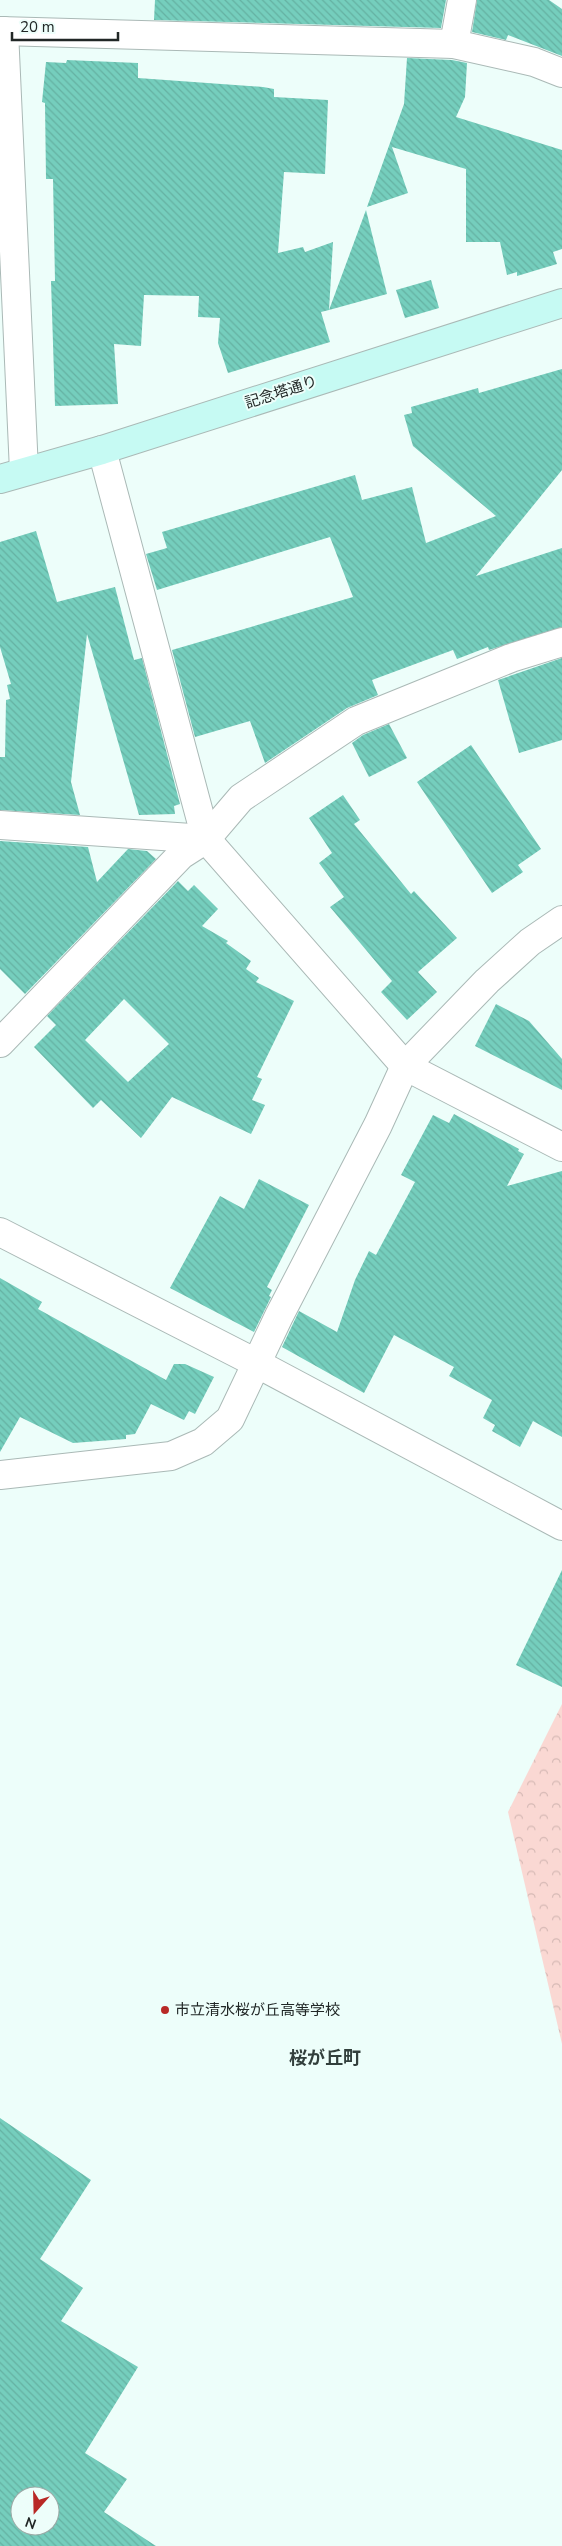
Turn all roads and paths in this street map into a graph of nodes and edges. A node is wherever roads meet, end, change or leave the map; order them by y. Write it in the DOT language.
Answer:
graph roads {
  1 [pos="462,0"];
  2 [pos="2,31"];
  3 [pos="454,44"];
  4 [pos="562,73"];
  5 [pos="562,303"];
  6 [pos="102,450"];
  7 [pos="12,475"];
  8 [pos="562,642"];
  9 [pos="0,825"];
  10 [pos="206,839"];
  11 [pos="562,920"];
  12 [pos="0,1043"];
  13 [pos="405,1066"];
  14 [pos="562,1147"];
  15 [pos="0,1232"];
  16 [pos="256,1363"];
  17 [pos="0,1475"];
  18 [pos="562,1526"];
  1 -- 3 [label="street"];
  2 -- 3 [label="street"];
  2 -- 7 [label="street"];
  3 -- 4 [label="street"];
  5 -- 6 [label="street, 記念塔通り"];
  6 -- 7 [label="street, 記念塔通り"];
  6 -- 10 [label="street"];
  8 -- 10 [label="street"];
  9 -- 10 [label="street"];
  10 -- 12 [label="street"];
  10 -- 13 [label="street"];
  11 -- 13 [label="street"];
  13 -- 14 [label="street"];
  13 -- 16 [label="street"];
  15 -- 16 [label="street"];
  16 -- 17 [label="street"];
  16 -- 18 [label="street"];
}
